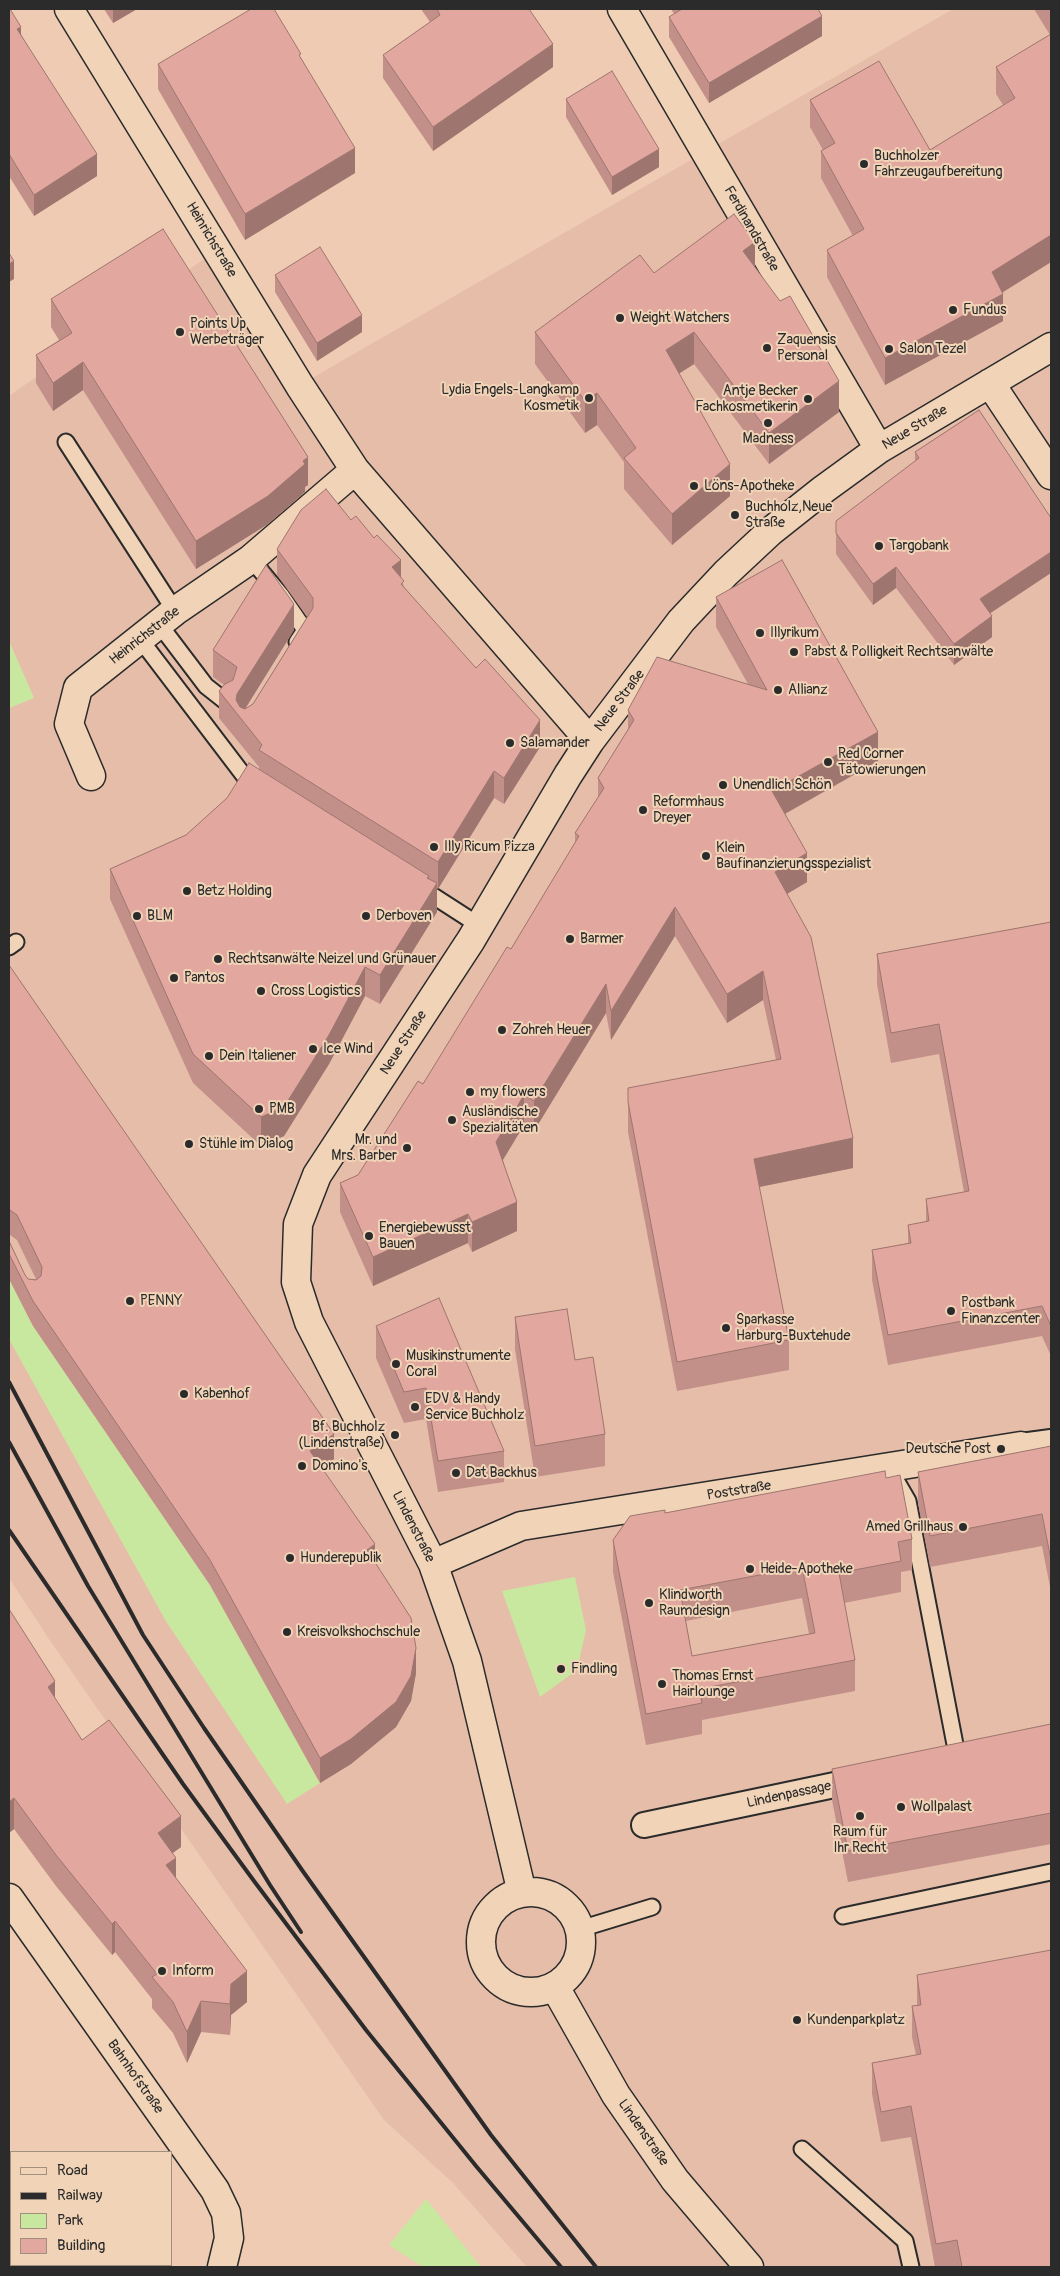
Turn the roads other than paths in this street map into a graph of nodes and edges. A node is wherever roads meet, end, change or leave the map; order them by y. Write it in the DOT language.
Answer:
graph roads {
  1 [pos="69,9"];
  2 [pos="622,9"];
  3 [pos="1051,347"];
  4 [pos="990,383"];
  5 [pos="66,442"];
  6 [pos="879,450"];
  7 [pos="355,470"];
  8 [pos="1051,475"];
  9 [pos="251,559"];
  10 [pos="158,625"];
  11 [pos="290,654"];
  12 [pos="225,702"];
  13 [pos="590,741"];
  14 [pos="91,776"];
  15 [pos="273,796"];
  16 [pos="406,879"];
  17 [pos="480,926"];
  18 [pos="318,1175"];
  19 [pos="1051,1442"];
  20 [pos="1021,1446"];
  21 [pos="889,1468"];
  22 [pos="433,1564"];
  23 [pos="957,1760"];
  24 [pos="880,1776"];
  25 [pos="644,1825"];
  26 [pos="1051,1872"];
  27 [pos="522,1892"];
  28 [pos="9,1898"];
  29 [pos="652,1907"];
  30 [pos="843,1916"];
  31 [pos="580,1928"];
  32 [pos="555,1987"];
  33 [pos="802,2148"];
  34 [pos="222,2267"];
  35 [pos="749,2267"];
  36 [pos="911,2267"];
  1 -- 7 [label="street, Heinrichstraße"];
  2 -- 6 [label="street, Ferdinandstraße"];
  3 -- 4 [label="street, Neue Straße"];
  4 -- 6 [label="street, Neue Straße"];
  4 -- 8 [label="street"];
  5 -- 10 [label="lane"];
  6 -- 13 [label="street, Neue Straße"];
  7 -- 9 [label="street, Heinrichstraße"];
  7 -- 13 [label="street, Heinrichstraße"];
  9 -- 10 [label="street, Heinrichstraße"];
  9 -- 11 [label="lane"];
  10 -- 12 [label="lane"];
  10 -- 14 [label="street, Heinrichstraße"];
  10 -- 15 [label="lane"];
  13 -- 17 [label="street, Neue Straße"];
  16 -- 17 [label="lane"];
  17 -- 18 [label="street, Neue Straße"];
  18 -- 22 [label="street, Lindenstraße"];
  19 -- 20 [label="street, Poststraße"];
  20 -- 21 [label="street, Poststraße"];
  21 -- 22 [label="street, Poststraße"];
  21 -- 23 [label="lane"];
  22 -- 27 [label="street, Lindenstraße"];
  24 -- 25 [label="street, Lindenpassage"];
  26 -- 30 [label="lane"];
  27 -- 31 [label="street"];
  27 -- 32 [label="street"];
  28 -- 34 [label="street, Bahnhofstraße"];
  29 -- 31 [label="lane"];
  31 -- 32 [label="street"];
  32 -- 35 [label="street, Lindenstraße"];
  33 -- 36 [label="lane"];
}
